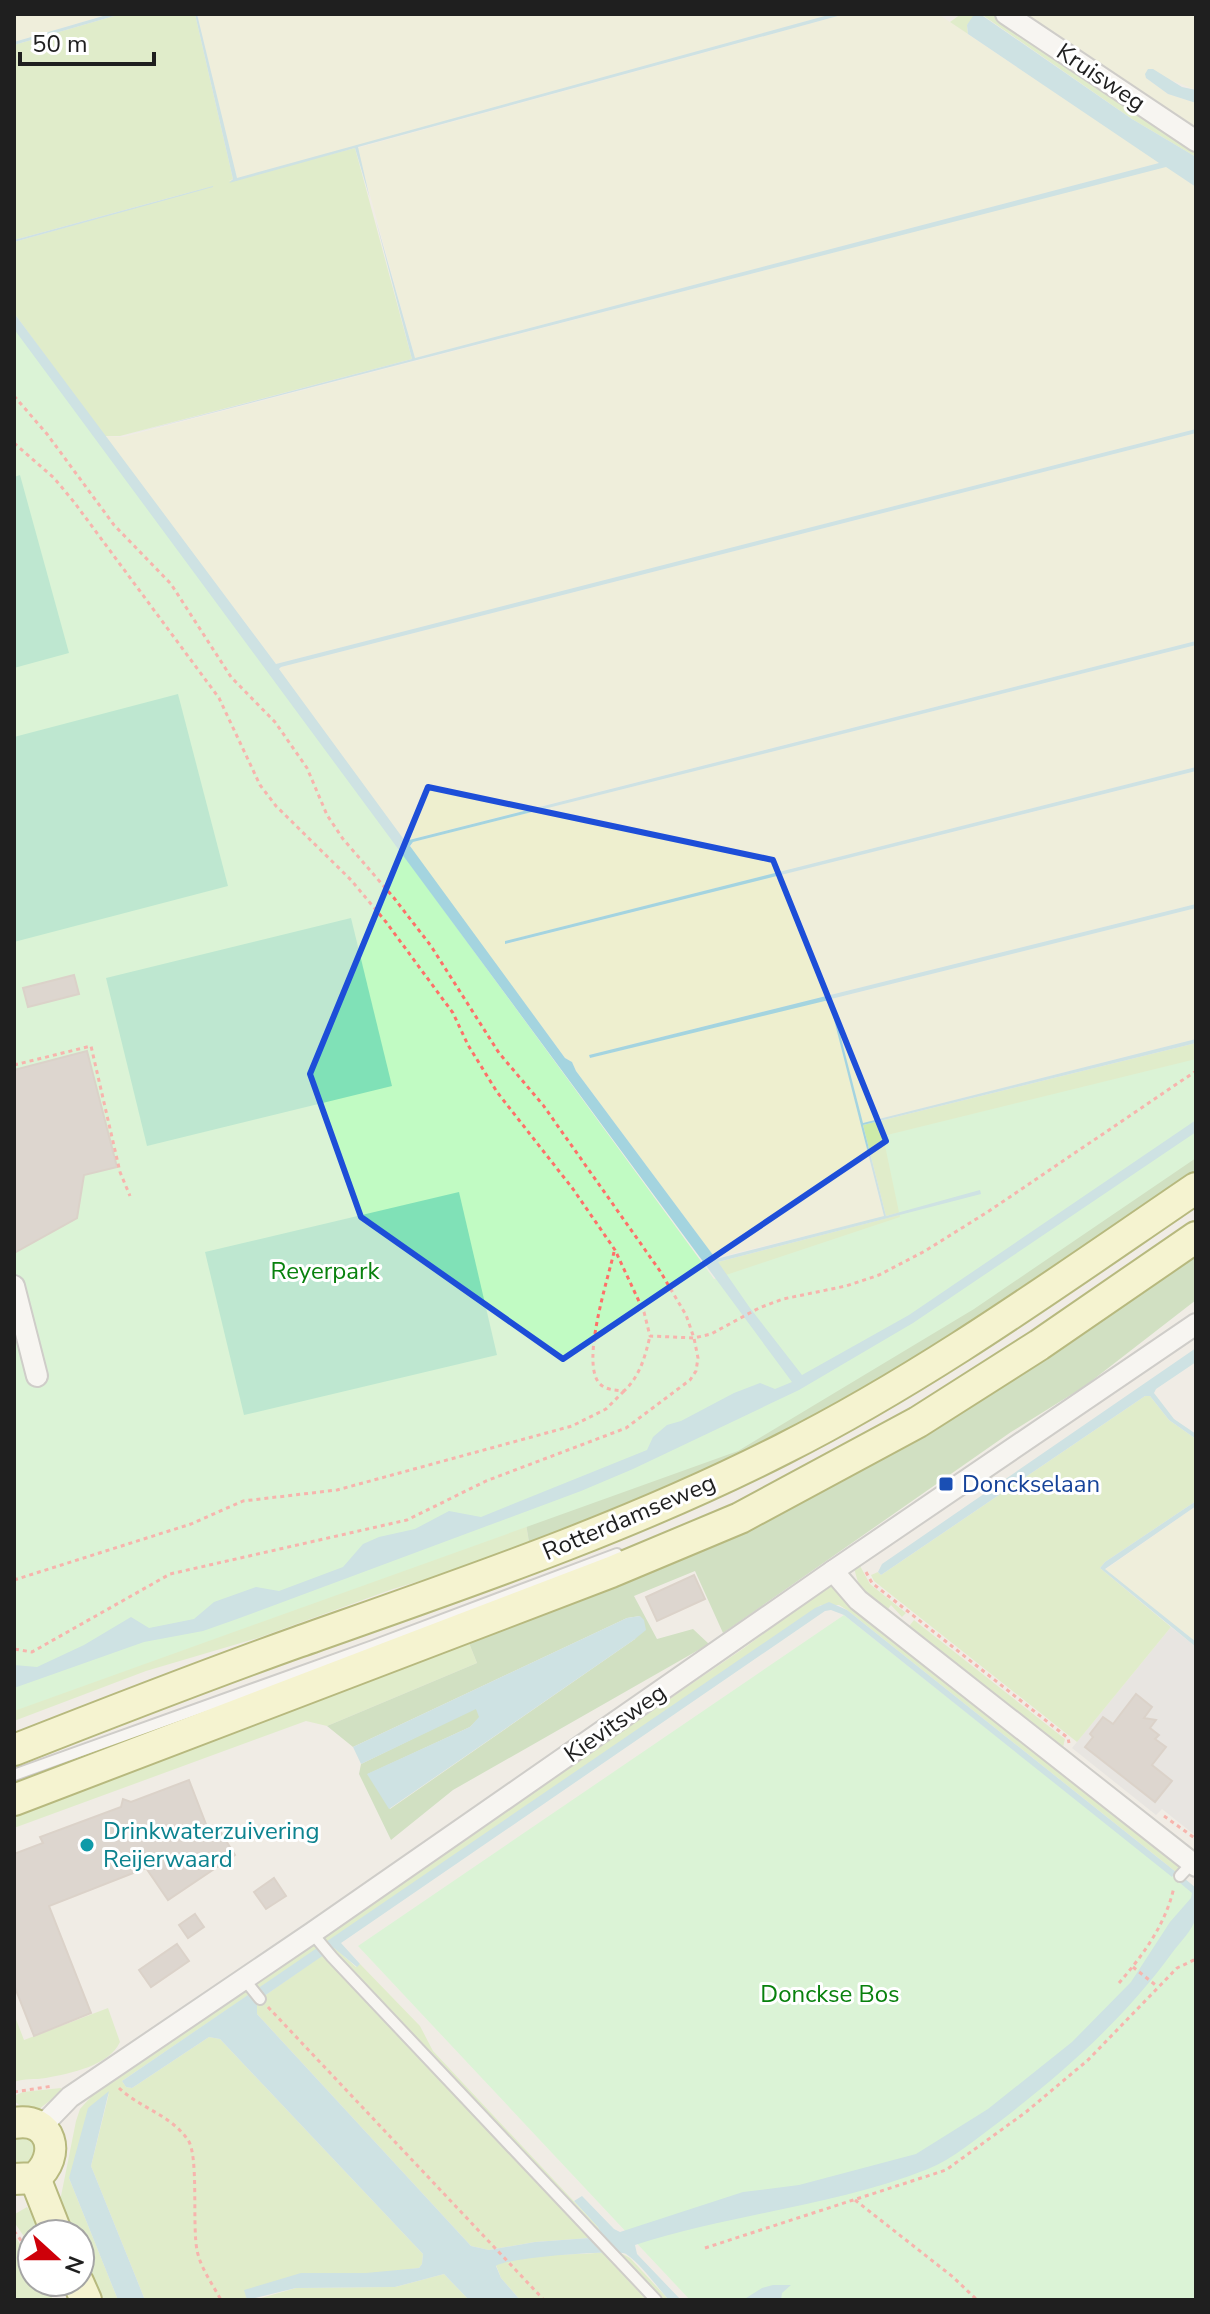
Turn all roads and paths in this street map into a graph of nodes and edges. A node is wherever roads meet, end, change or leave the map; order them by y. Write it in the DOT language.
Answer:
graph roads {
  1 [pos="1006,14"];
  2 [pos="1196,141"];
  3 [pos="14,396"];
  4 [pos="14,443"];
  5 [pos="14,1065"];
  6 [pos="1196,1071"];
  7 [pos="1196,1188"];
  8 [pos="130,1196"];
  9 [pos="1196,1223"];
  10 [pos="1196,1237"];
  11 [pos="615,1250"];
  12 [pos="14,1286"];
  13 [pos="1067,1311"];
  14 [pos="1196,1324"];
  15 [pos="650,1336"];
  16 [pos="694,1338"];
  17 [pos="1016,1346"];
  18 [pos="37,1376"];
  19 [pos="624,1391"];
  20 [pos="918,1408"];
  21 [pos="890,1423"];
  22 [pos="808,1467"];
  23 [pos="628,1549"];
  24 [pos="833,1571"];
  25 [pos="14,1580"];
  26 [pos="14,1649"];
  27 [pos="14,1750"];
  28 [pos="14,1775"];
  29 [pos="14,1800"];
  30 [pos="1189,1868"];
  31 [pos="316,1938"];
  32 [pos="1196,1959"];
  33 [pos="1134,1968"];
  34 [pos="1119,1983"];
  35 [pos="1159,1987"];
  36 [pos="255,1992"];
  37 [pos="108,2072"];
  38 [pos="21,2122"];
  39 [pos="24,2179"];
  40 [pos="855,2200"];
  41 [pos="47,2218"];
  42 [pos="705,2248"];
  43 [pos="221,2300"];
  44 [pos="544,2300"];
  45 [pos="656,2300"];
  46 [pos="977,2300"];
  1 -- 2 [label="street, Kruisweg"];
  3 -- 16 [label="path"];
  4 -- 11 [label="path"];
  5 -- 8 [label="path"];
  6 -- 16 [label="path"];
  7 -- 27 [label="main road, Rotterdamseweg"];
  9 -- 13 [label="lane"];
  10 -- 29 [label="main road, Rotterdamseweg"];
  11 -- 15 [label="path"];
  11 -- 19 [label="path"];
  12 -- 18 [label="street"];
  14 -- 24 [label="street, Kievitsweg"];
  15 -- 16 [label="path"];
  15 -- 19 [label="path"];
  16 -- 26 [label="path"];
  17 -- 20 [label="lane"];
  19 -- 25 [label="path"];
  21 -- 22 [label="lane"];
  23 -- 28 [label="lane, Rotterdamseweg"];
  24 -- 30 [label="street"];
  24 -- 31 [label="street, Kievitsweg"];
  30 -- 33 [label="path"];
  31 -- 36 [label="street, Kievitsweg"];
  31 -- 45 [label="lane"];
  32 -- 35 [label="path"];
  33 -- 34 [label="path"];
  33 -- 35 [label="path"];
  35 -- 40 [label="path"];
  36 -- 37 [label="street, Kievitsweg"];
  36 -- 44 [label="path"];
  37 -- 38 [label="street, Kievitsweg"];
  37 -- 43 [label="path"];
  38 -- 39 [label="main road"];
  39 -- 41 [label="main road"];
  40 -- 42 [label="path"];
  40 -- 46 [label="path"];
}
